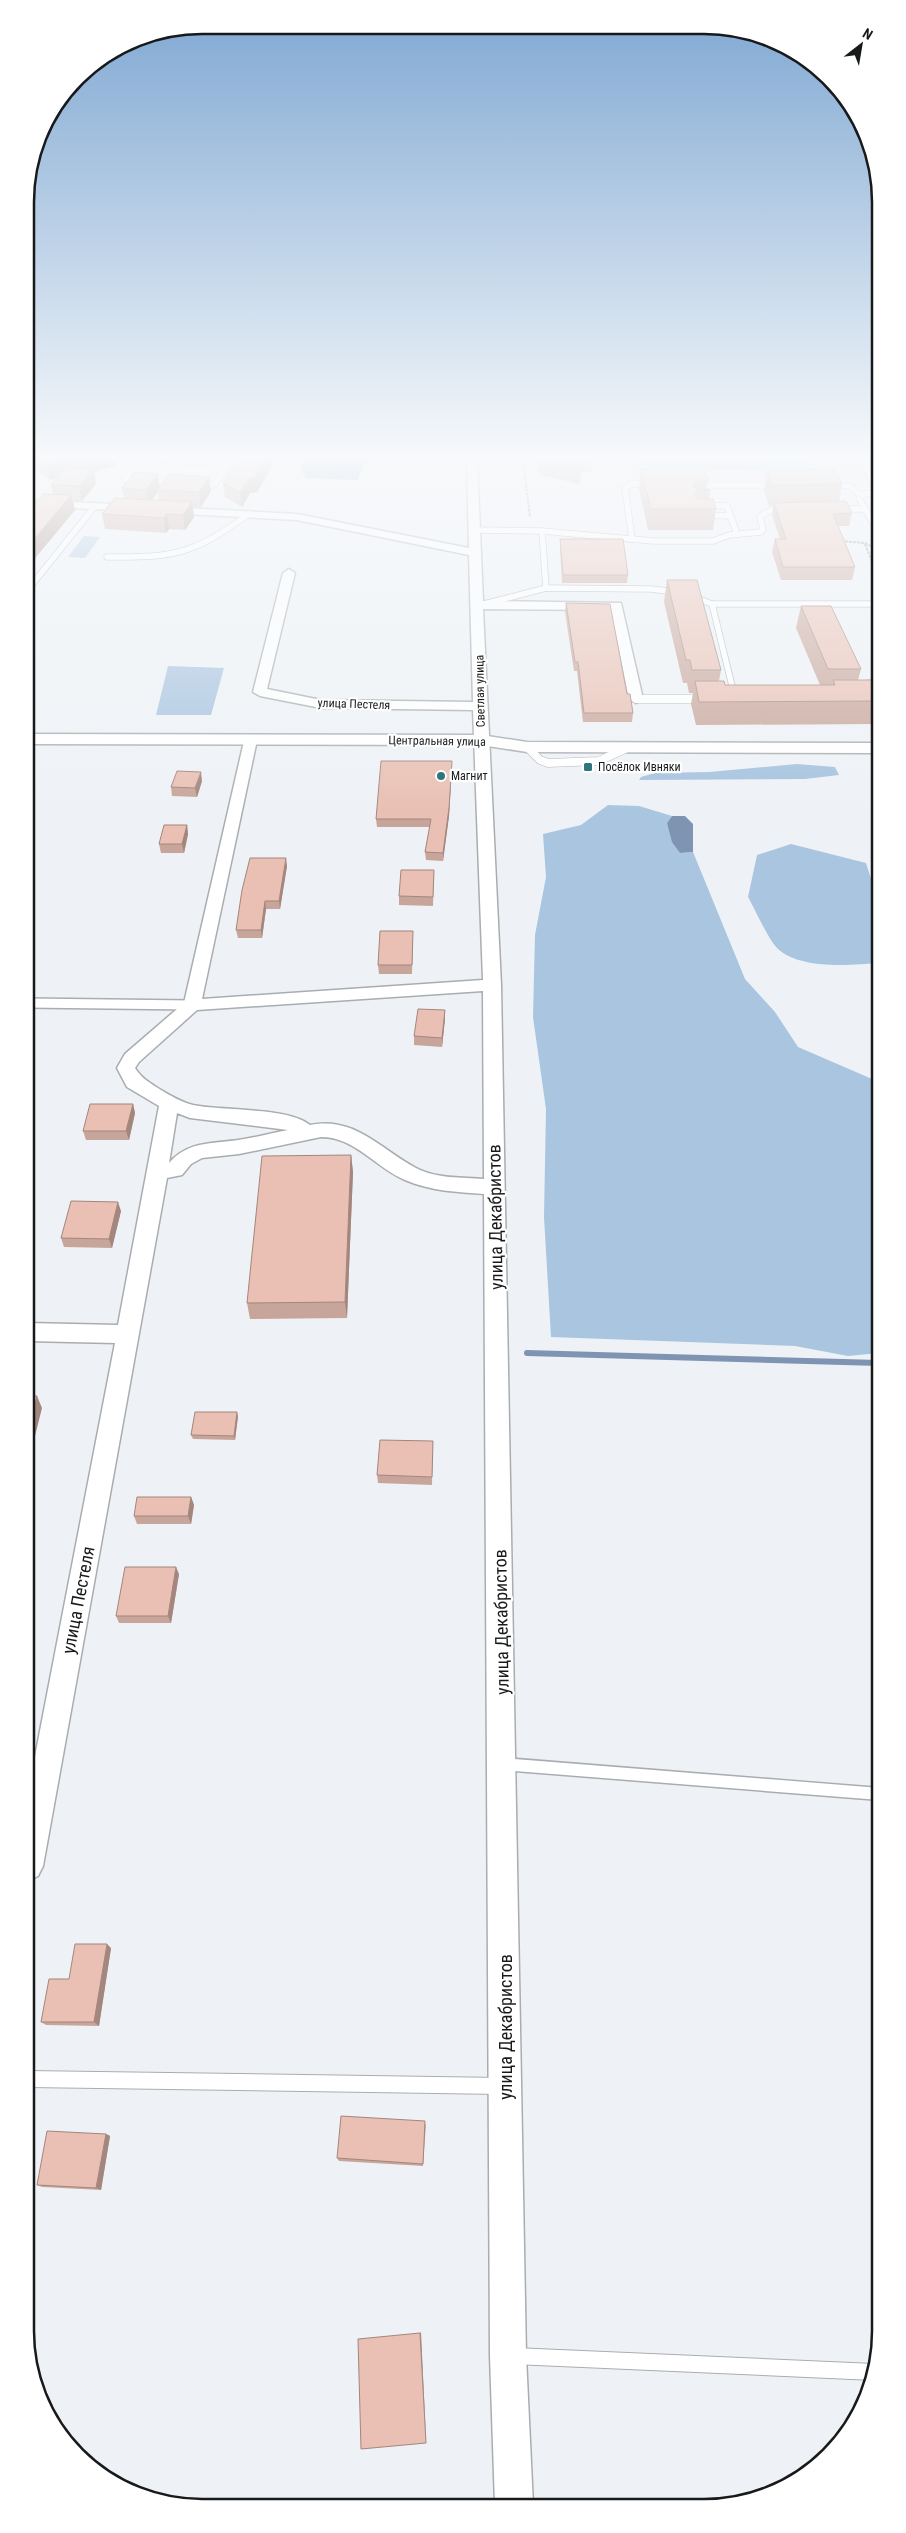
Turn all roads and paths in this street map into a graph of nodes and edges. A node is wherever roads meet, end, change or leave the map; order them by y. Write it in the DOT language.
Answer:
graph roads {
  1 [pos="287,579"];
  2 [pos="477,579"];
  3 [pos="545,579"];
  4 [pos="546,588"];
  5 [pos="712,604"];
  6 [pos="872,604"];
  7 [pos="478,606"];
  8 [pos="872,684"];
  9 [pos="872,695"];
  10 [pos="872,697"];
  11 [pos="725,698"];
  12 [pos="735,698"];
  13 [pos="745,698"];
  14 [pos="863,698"];
  15 [pos="636,699"];
  16 [pos="716,699"];
  17 [pos="481,706"];
  18 [pos="250,740"];
  19 [pos="481,740"];
  20 [pos="34,743"];
  21 [pos="872,748"];
  22 [pos="492,985"];
  23 [pos="34,1004"];
  24 [pos="192,1004"];
  25 [pos="169,1102"];
  26 [pos="306,1134"];
  27 [pos="158,1172"];
  28 [pos="495,1187"];
  29 [pos="34,1332"];
  30 [pos="128,1334"];
  31 [pos="503,1764"];
  32 [pos="872,1793"];
  33 [pos="34,1834"];
  34 [pos="34,2080"];
  35 [pos="506,2086"];
  36 [pos="508,2356"];
  37 [pos="868,2372"];
  38 [pos="514,2499"];
  1 -- 17 [label="street, улица Пестеля"];
  2 -- 7 [label="street, Светлая улица"];
  3 -- 4 [label="lane"];
  4 -- 5 [label="lane"];
  4 -- 7 [label="lane"];
  5 -- 6 [label="lane"];
  5 -- 12 [label="lane"];
  7 -- 15 [label="street"];
  7 -- 17 [label="street, Светлая улица"];
  8 -- 9 [label="lane"];
  10 -- 14 [label="lane"];
  11 -- 12 [label="lane"];
  12 -- 13 [label="lane"];
  15 -- 16 [label="lane"];
  17 -- 19 [label="street, Светлая улица"];
  18 -- 19 [label="street, Центральная улица"];
  18 -- 20 [label="street, Центральная улица"];
  18 -- 24 [label="street"];
  19 -- 21 [label="street, Центральная улица"];
  19 -- 22 [label="street, улица Декабристов"];
  22 -- 24 [label="street"];
  22 -- 28 [label="street, улица Декабристов"];
  23 -- 24 [label="lane"];
  24 -- 25 [label="street"];
  25 -- 26 [label="street"];
  25 -- 27 [label="street, улица Пестеля"];
  26 -- 27 [label="street"];
  26 -- 28 [label="street"];
  27 -- 30 [label="street, улица Пестеля"];
  28 -- 31 [label="street, улица Декабристов"];
  29 -- 30 [label="street"];
  30 -- 33 [label="street, улица Пестеля"];
  31 -- 32 [label="lane"];
  31 -- 35 [label="street, улица Декабристов"];
  34 -- 35 [label="lane"];
  35 -- 36 [label="street, улица Декабристов"];
  36 -- 37 [label="lane"];
  36 -- 38 [label="street, улица Декабристов"];
}
